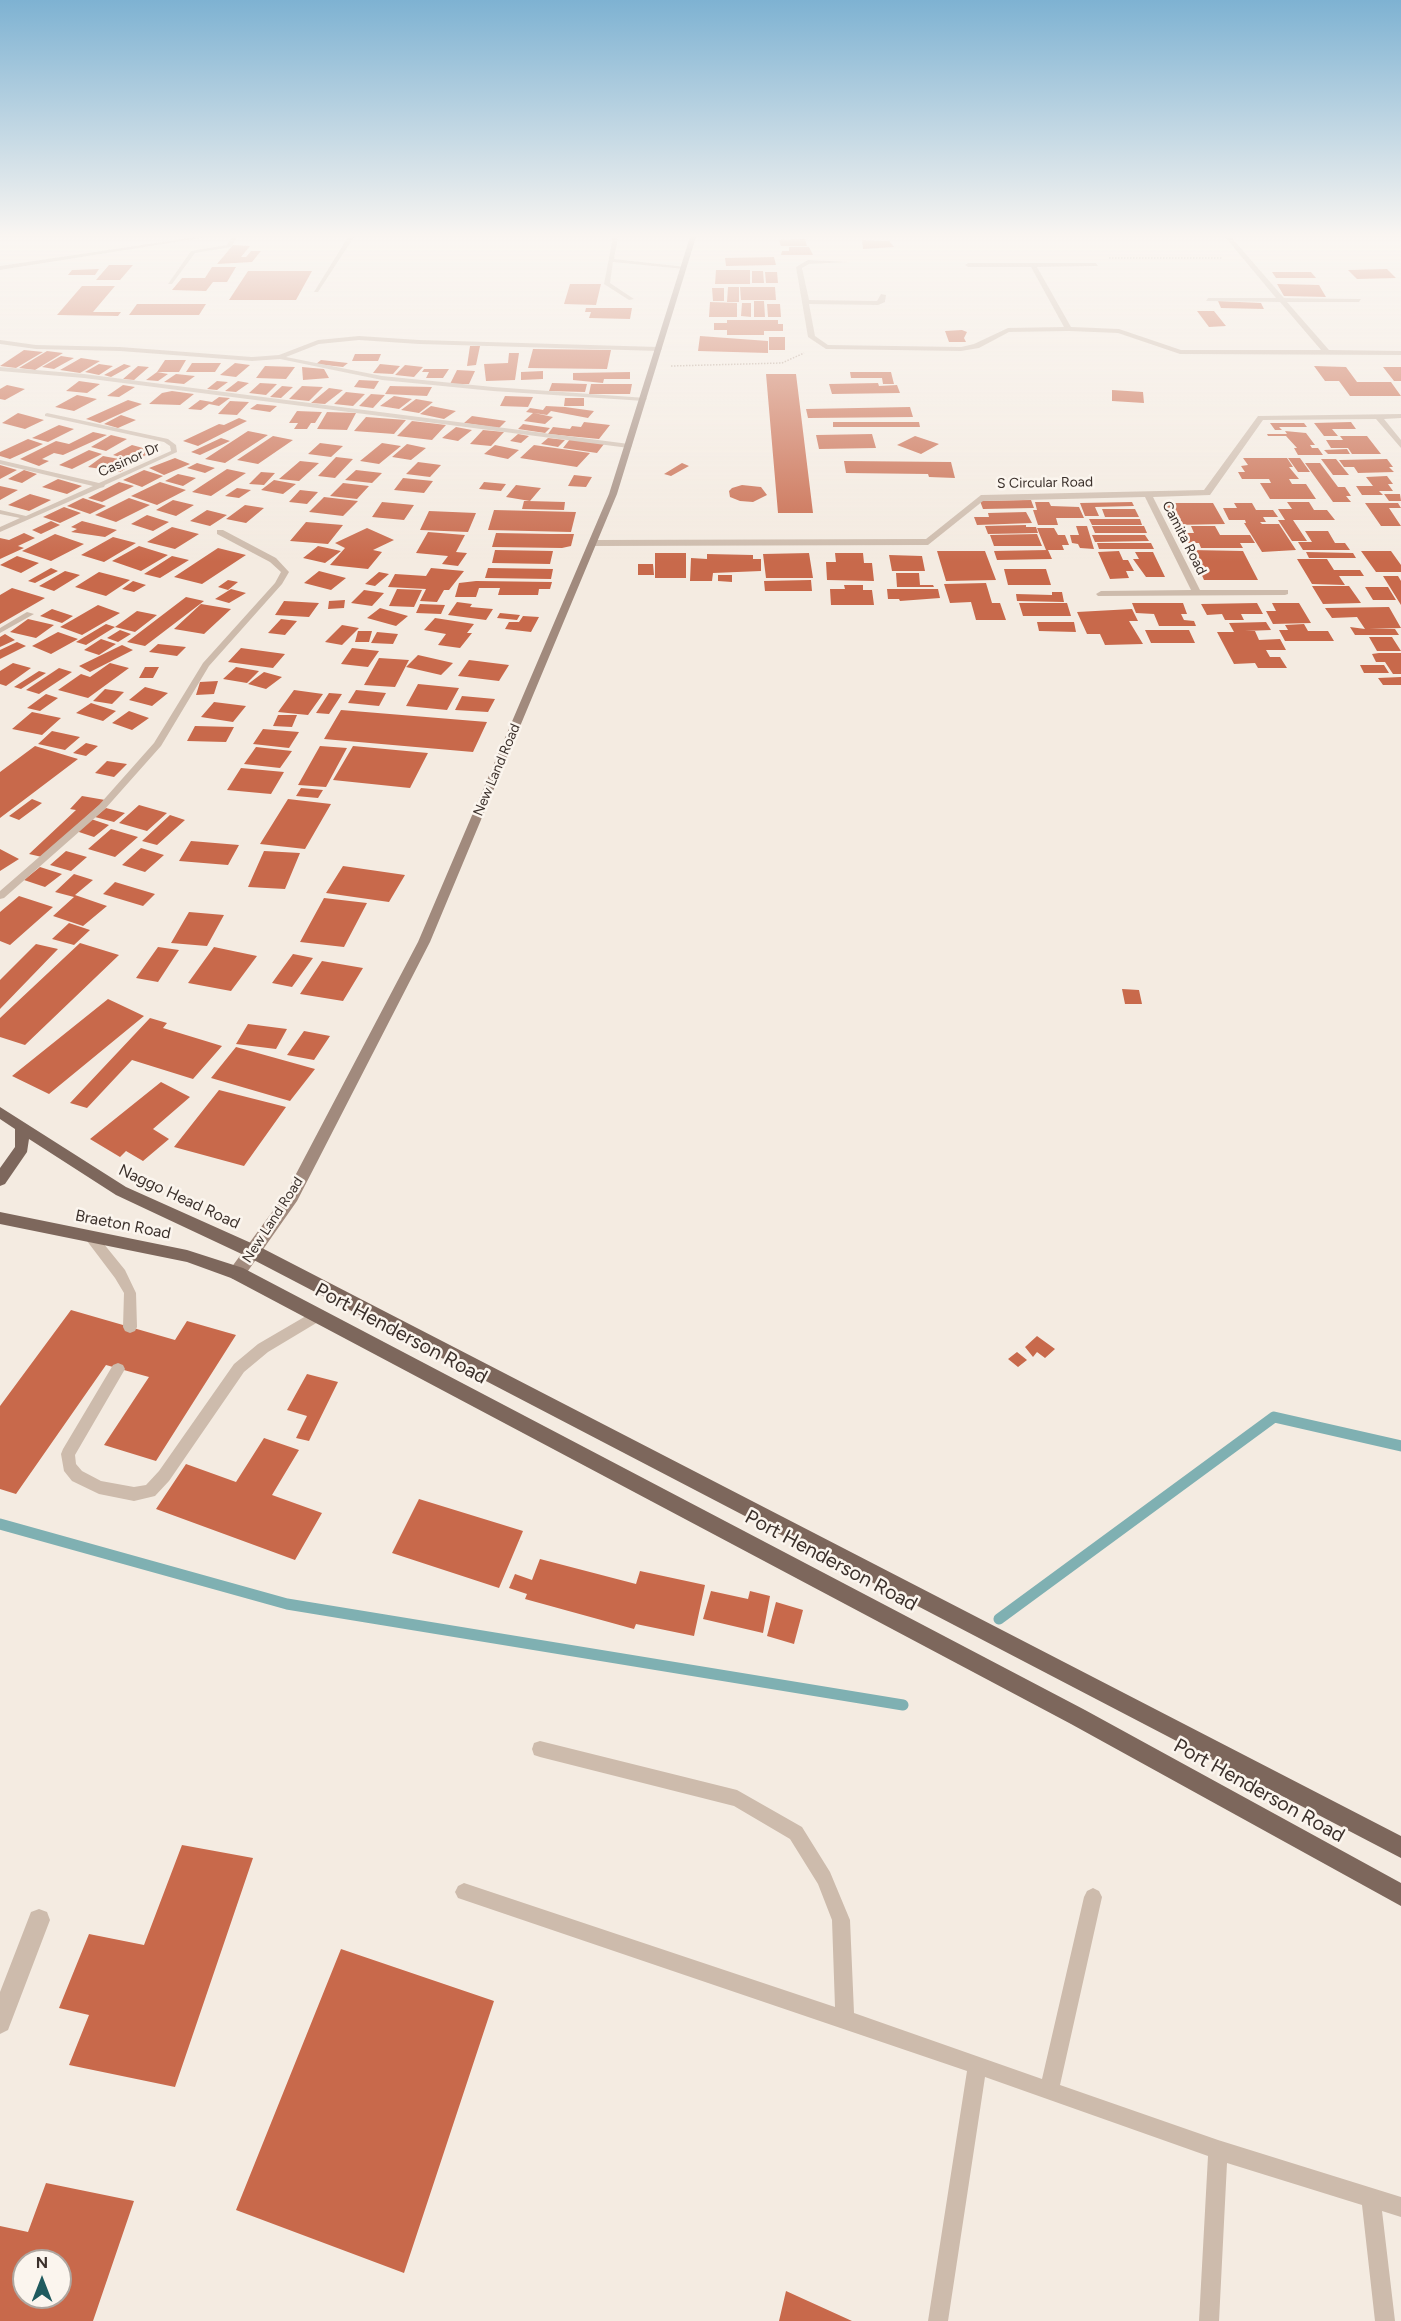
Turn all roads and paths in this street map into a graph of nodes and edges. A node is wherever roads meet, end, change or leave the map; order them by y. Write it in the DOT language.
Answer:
graph roads {
  1 [pos="24,345"];
  2 [pos="310,345"];
  3 [pos="551,345"];
  4 [pos="660,345"];
  5 [pos="813,345"];
  6 [pos="822,345"];
  7 [pos="977,345"];
  8 [pos="1161,345"];
  9 [pos="1320,345"];
  10 [pos="659,349"];
  11 [pos="1327,353"];
  12 [pos="1401,353"];
  13 [pos="280,357"];
  14 [pos="655,366"];
  15 [pos="0,369"];
  16 [pos="644,399"];
  17 [pos="47,416"];
  18 [pos="1378,416"];
  19 [pos="1401,416"];
  20 [pos="629,446"];
  21 [pos="1401,446"];
  22 [pos="0,462"];
  23 [pos="102,486"];
  24 [pos="1148,495"];
  25 [pos="0,512"];
  26 [pos="28,518"];
  27 [pos="0,530"];
  28 [pos="220,532"];
  29 [pos="594,543"];
  30 [pos="1285,592"];
  31 [pos="1197,593"];
  32 [pos="1101,594"];
  33 [pos="30,614"];
  34 [pos="0,630"];
  35 [pos="0,896"];
  36 [pos="0,1113"];
  37 [pos="22,1129"];
  38 [pos="0,1180"];
  39 [pos="0,1218"];
  40 [pos="91,1237"];
  41 [pos="254,1251"];
  42 [pos="237,1273"];
  43 [pos="318,1315"];
  44 [pos="130,1327"];
  45 [pos="118,1369"];
  46 [pos="540,1749"];
  47 [pos="1401,1847"];
  48 [pos="464,1892"];
  49 [pos="1401,1895"];
  50 [pos="1094,1897"];
  51 [pos="39,1920"];
  52 [pos="844,2019"];
  53 [pos="0,2022"];
  54 [pos="977,2066"];
  55 [pos="1049,2091"];
  56 [pos="1218,2150"];
  57 [pos="1371,2198"];
  58 [pos="1401,2207"];
  59 [pos="938,2321"];
  60 [pos="1209,2321"];
  61 [pos="1385,2321"];
  1 -- 13 [label="lane"];
  2 -- 13 [label="lane"];
  3 -- 10 [label="lane"];
  4 -- 10 [label="street, New Land Road"];
  5 -- 14 [label="path"];
  6 -- 7 [label="street"];
  8 -- 11 [label="street"];
  9 -- 11 [label="street"];
  10 -- 14 [label="street, New Land Road"];
  11 -- 12 [label="street"];
  13 -- 16 [label="lane"];
  14 -- 16 [label="street, New Land Road"];
  15 -- 20 [label="lane"];
  16 -- 20 [label="street, New Land Road"];
  17 -- 23 [label="lane, Casinor Dr"];
  18 -- 19 [label="street, S Circular Road"];
  18 -- 21 [label="street"];
  18 -- 24 [label="street, S Circular Road"];
  20 -- 29 [label="street, New Land Road"];
  22 -- 23 [label="lane"];
  23 -- 26 [label="lane, Casinor Dr"];
  24 -- 29 [label="street, S Circular Road"];
  24 -- 31 [label="street, Camita Road"];
  25 -- 26 [label="lane"];
  26 -- 27 [label="lane, Casinor Dr"];
  28 -- 35 [label="lane"];
  29 -- 41 [label="street, New Land Road"];
  30 -- 31 [label="street"];
  31 -- 32 [label="street"];
  33 -- 34 [label="lane"];
  36 -- 37 [label="main road, Naggo Head Road"];
  37 -- 38 [label="main road"];
  37 -- 41 [label="main road, Naggo Head Road"];
  39 -- 40 [label="main road, Braeton Road"];
  40 -- 42 [label="main road, Braeton Road"];
  40 -- 44 [label="lane"];
  41 -- 42 [label="street, New Land Road"];
  41 -- 47 [label="main road, Port Henderson Road"];
  42 -- 43 [label="main road, Port Henderson Road"];
  43 -- 45 [label="lane"];
  43 -- 49 [label="main road, Port Henderson Road"];
  46 -- 52 [label="lane"];
  48 -- 52 [label="lane"];
  50 -- 55 [label="lane"];
  51 -- 53 [label="street"];
  52 -- 54 [label="lane"];
  54 -- 55 [label="lane"];
  54 -- 59 [label="lane"];
  55 -- 56 [label="lane"];
  56 -- 57 [label="lane"];
  56 -- 60 [label="lane"];
  57 -- 58 [label="lane"];
  57 -- 61 [label="lane"];
}
